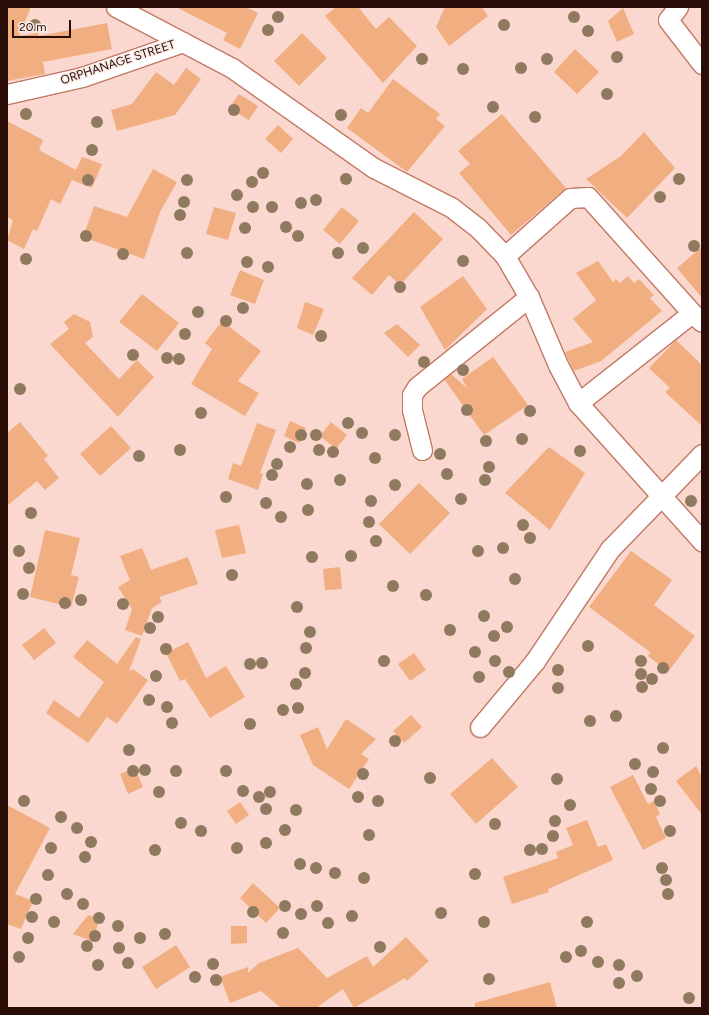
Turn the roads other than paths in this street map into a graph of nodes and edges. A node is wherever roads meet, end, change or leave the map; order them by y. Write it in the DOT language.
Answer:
graph roads {
  1 [pos="116,7"];
  2 [pos="678,7"];
  3 [pos="182,42"];
  4 [pos="702,64"];
  5 [pos="7,94"];
  6 [pos="505,256"];
  7 [pos="529,298"];
  8 [pos="697,318"];
  9 [pos="578,403"];
  10 [pos="422,450"];
  11 [pos="702,454"];
  12 [pos="661,493"];
  13 [pos="702,542"];
  14 [pos="480,727"];
  1 -- 3 [label="street"];
  2 -- 4 [label="street"];
  3 -- 5 [label="street, ORPHANAGE STREET"];
  3 -- 6 [label="street"];
  6 -- 7 [label="street"];
  6 -- 8 [label="street"];
  7 -- 9 [label="street"];
  7 -- 10 [label="street"];
  8 -- 9 [label="street"];
  9 -- 12 [label="street"];
  11 -- 12 [label="street"];
  12 -- 13 [label="street"];
  12 -- 14 [label="street"];
}
